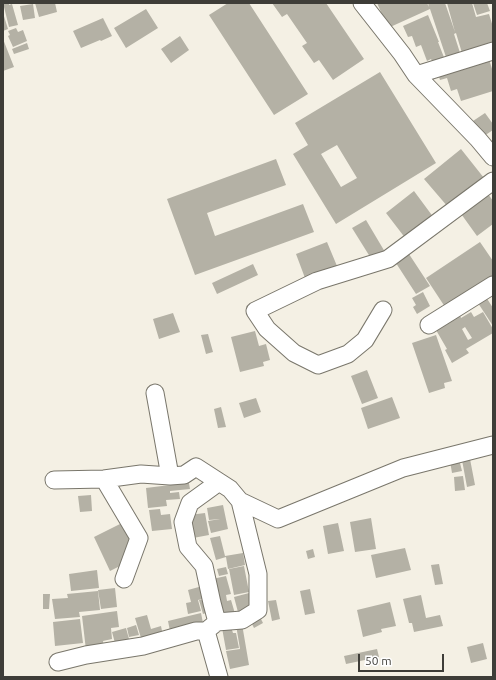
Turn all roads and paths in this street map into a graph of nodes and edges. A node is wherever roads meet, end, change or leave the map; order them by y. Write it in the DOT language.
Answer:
graph roads {
  1 [pos="362,3"];
  2 [pos="493,51"];
  3 [pos="416,76"];
  4 [pos="486,137"];
  5 [pos="493,157"];
  6 [pos="493,180"];
  7 [pos="493,285"];
  8 [pos="384,310"];
  9 [pos="429,325"];
  10 [pos="155,393"];
  11 [pos="493,445"];
  12 [pos="170,476"];
  13 [pos="104,479"];
  14 [pos="54,480"];
  15 [pos="218,482"];
  16 [pos="240,500"];
  17 [pos="124,579"];
  18 [pos="212,627"];
  19 [pos="58,662"];
  20 [pos="219,677"];
  1 -- 3 [label="street"];
  2 -- 3 [label="street"];
  3 -- 4 [label="street"];
  4 -- 5 [label="street"];
  6 -- 8 [label="street"];
  7 -- 9 [label="street"];
  10 -- 12 [label="street"];
  11 -- 16 [label="street"];
  12 -- 13 [label="street"];
  12 -- 15 [label="street"];
  13 -- 14 [label="street"];
  13 -- 17 [label="street"];
  15 -- 16 [label="street"];
  15 -- 18 [label="street"];
  16 -- 18 [label="street"];
  18 -- 19 [label="street"];
  18 -- 20 [label="street"];
}
